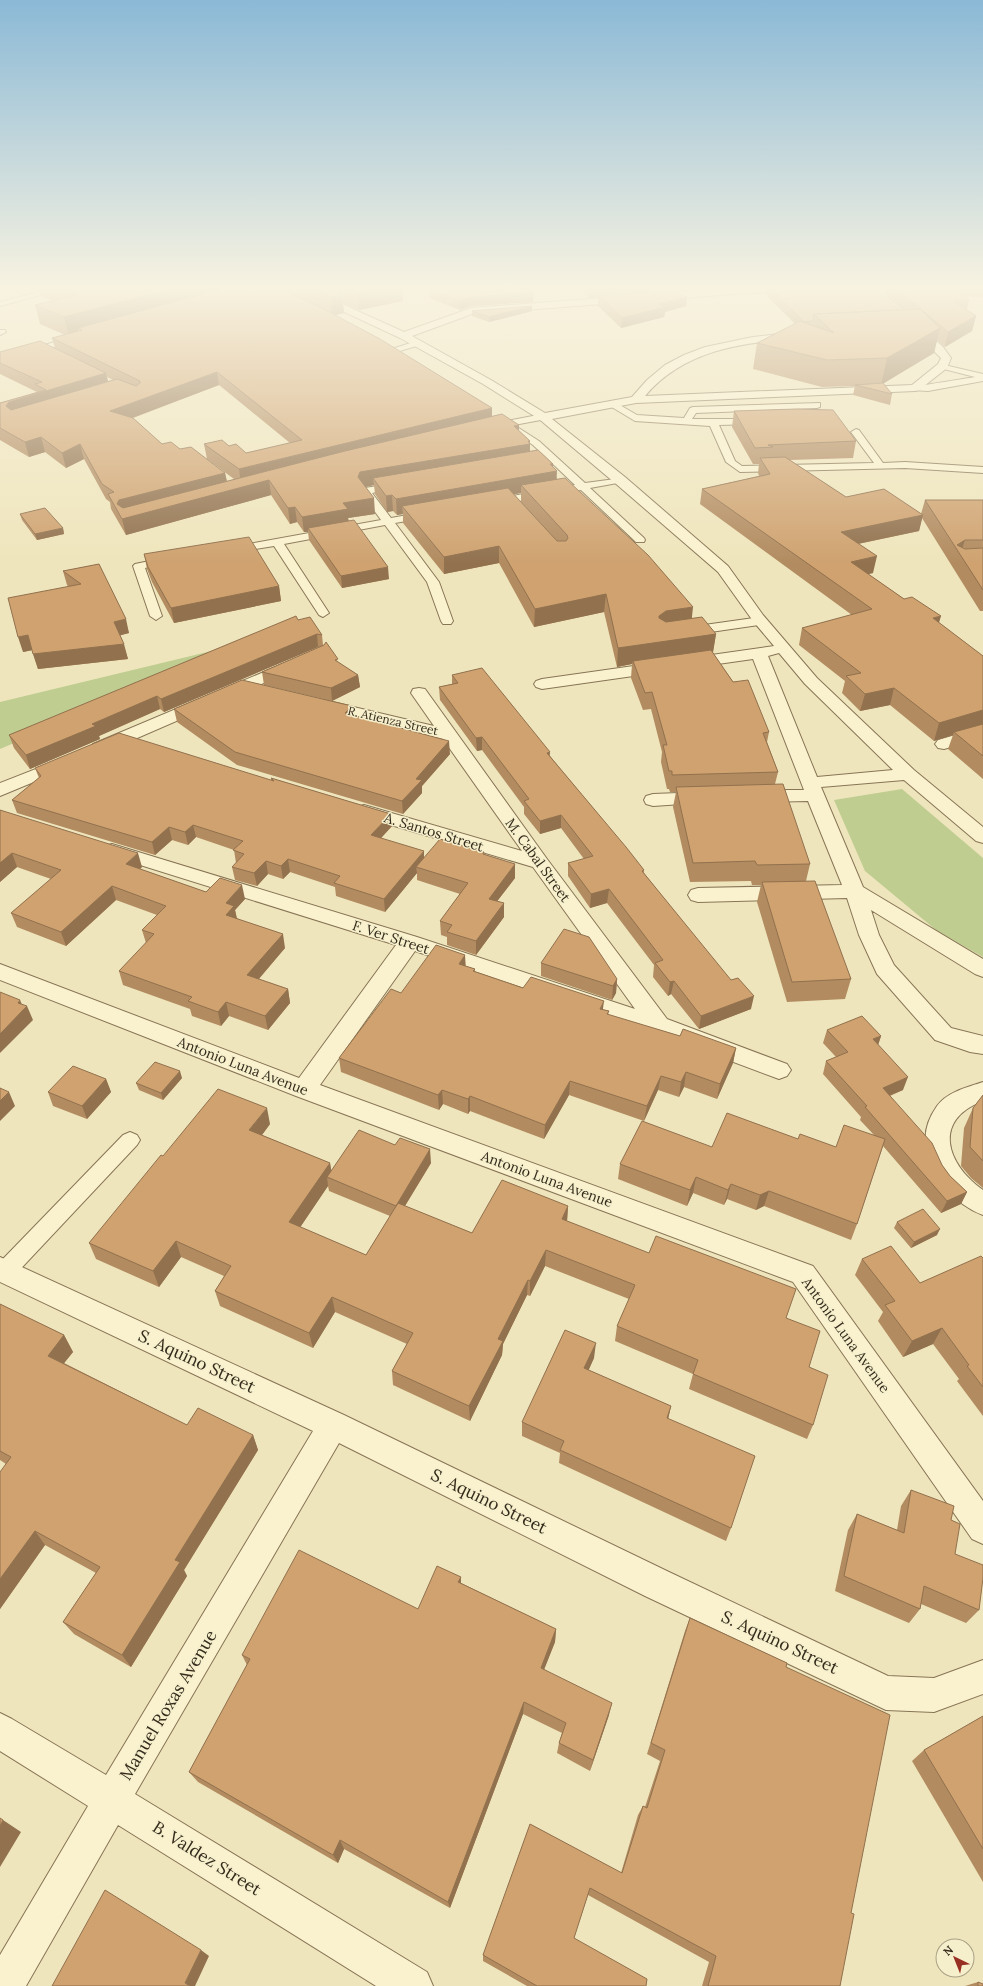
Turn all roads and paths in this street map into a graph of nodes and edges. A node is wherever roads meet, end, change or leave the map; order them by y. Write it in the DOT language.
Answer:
graph roads {
  1 [pos="481,379"];
  2 [pos="656,379"];
  3 [pos="901,379"];
  4 [pos="927,379"];
  5 [pos="975,379"];
  6 [pos="915,388"];
  7 [pos="895,389"];
  8 [pos="807,392"];
  9 [pos="636,400"];
  10 [pos="613,404"];
  11 [pos="492,416"];
  12 [pos="543,417"];
  13 [pos="762,421"];
  14 [pos="686,422"];
  15 [pos="506,423"];
  16 [pos="713,423"];
  17 [pos="482,429"];
  18 [pos="856,432"];
  19 [pos="554,459"];
  20 [pos="538,462"];
  21 [pos="880,465"];
  22 [pos="983,470"];
  23 [pos="620,480"];
  24 [pos="404,484"];
  25 [pos="584,487"];
  26 [pos="510,499"];
  27 [pos="487,504"];
  28 [pos="520,510"];
  29 [pos="434,513"];
  30 [pos="389,521"];
  31 [pos="640,540"];
  32 [pos="277,542"];
  33 [pos="223,551"];
  34 [pos="177,559"];
  35 [pos="323,613"];
  36 [pos="156,616"];
  37 [pos="447,621"];
  38 [pos="761,621"];
  39 [pos="679,633"];
  40 [pos="783,649"];
  41 [pos="759,654"];
  42 [pos="305,659"];
  43 [pos="542,684"];
  44 [pos="244,686"];
  45 [pos="267,691"];
  46 [pos="419,693"];
  47 [pos="305,700"];
  48 [pos="983,732"];
  49 [pos="449,735"];
  50 [pos="121,738"];
  51 [pos="944,744"];
  52 [pos="144,745"];
  53 [pos="908,774"];
  54 [pos="812,789"];
  55 [pos="0,790"];
  56 [pos="654,800"];
  57 [pos="350,807"];
  58 [pos="983,837"];
  59 [pos="91,843"];
  60 [pos="540,863"];
  61 [pos="855,891"];
  62 [pos="698,895"];
  63 [pos="410,942"];
  64 [pos="983,969"];
  65 [pos="0,972"];
  66 [pos="659,1024"];
  67 [pos="983,1045"];
  68 [pos="779,1070"];
  69 [pos="304,1089"];
  70 [pos="983,1091"];
  71 [pos="130,1140"];
  72 [pos="983,1204"];
  73 [pos="2,1270"];
  74 [pos="333,1425"];
  75 [pos="983,1528"];
  76 [pos="983,1677"];
  77 [pos="0,1731"];
  78 [pos="112,1799"];
  79 [pos="4,1986"];
  80 [pos="413,1986"];
  1 -- 12 [label="street"];
  2 -- 9 [label="street"];
  3 -- 7 [label="street"];
  4 -- 6 [label="street"];
  5 -- 6 [label="lane"];
  6 -- 7 [label="street"];
  7 -- 8 [label="street"];
  8 -- 9 [label="street"];
  8 -- 14 [label="lane"];
  9 -- 10 [label="street"];
  10 -- 12 [label="street"];
  10 -- 14 [label="lane"];
  11 -- 15 [label="lane"];
  12 -- 15 [label="lane"];
  12 -- 23 [label="street"];
  13 -- 16 [label="lane"];
  14 -- 16 [label="lane"];
  15 -- 17 [label="lane"];
  15 -- 19 [label="lane"];
  16 -- 21 [label="lane"];
  18 -- 21 [label="lane"];
  19 -- 20 [label="lane"];
  19 -- 25 [label="lane"];
  21 -- 22 [label="lane"];
  23 -- 25 [label="lane"];
  23 -- 38 [label="street"];
  24 -- 30 [label="lane"];
  25 -- 26 [label="lane"];
  25 -- 31 [label="lane"];
  26 -- 27 [label="lane"];
  26 -- 28 [label="lane"];
  29 -- 30 [label="lane"];
  30 -- 32 [label="lane"];
  30 -- 37 [label="lane"];
  32 -- 33 [label="lane"];
  32 -- 35 [label="lane"];
  34 -- 36 [label="lane"];
  38 -- 39 [label="lane"];
  38 -- 40 [label="street"];
  40 -- 41 [label="street"];
  40 -- 53 [label="street"];
  41 -- 43 [label="street"];
  41 -- 54 [label="street"];
  42 -- 44 [label="street"];
  44 -- 45 [label="street"];
  44 -- 50 [label="street"];
  46 -- 49 [label="street, M. Cabal Street"];
  47 -- 49 [label="street, R. Atienza Street"];
  48 -- 51 [label="street"];
  49 -- 60 [label="street, M. Cabal Street"];
  50 -- 52 [label="street"];
  50 -- 55 [label="street"];
  53 -- 54 [label="street"];
  53 -- 58 [label="street"];
  54 -- 56 [label="street"];
  54 -- 61 [label="street"];
  57 -- 60 [label="street, A. Santos Street"];
  59 -- 63 [label="street, F. Ver Street"];
  60 -- 66 [label="street, M. Cabal Street"];
  61 -- 62 [label="street"];
  61 -- 64 [label="street"];
  61 -- 67 [label="street"];
  63 -- 66 [label="street, F. Ver Street"];
  63 -- 69 [label="street"];
  65 -- 69 [label="street, Antonio Luna Avenue"];
  66 -- 68 [label="street, F. Ver Street"];
  69 -- 75 [label="street, Antonio Luna Avenue"];
  70 -- 72 [label="street"];
  71 -- 73 [label="lane"];
  73 -- 74 [label="street, S. Aquino Street"];
  74 -- 76 [label="street, S. Aquino Street"];
  74 -- 78 [label="street, Manuel Roxas Avenue"];
  77 -- 78 [label="street, B. Valdez Street"];
  78 -- 79 [label="street, Manuel Roxas Avenue"];
  78 -- 80 [label="street, B. Valdez Street"];
}
